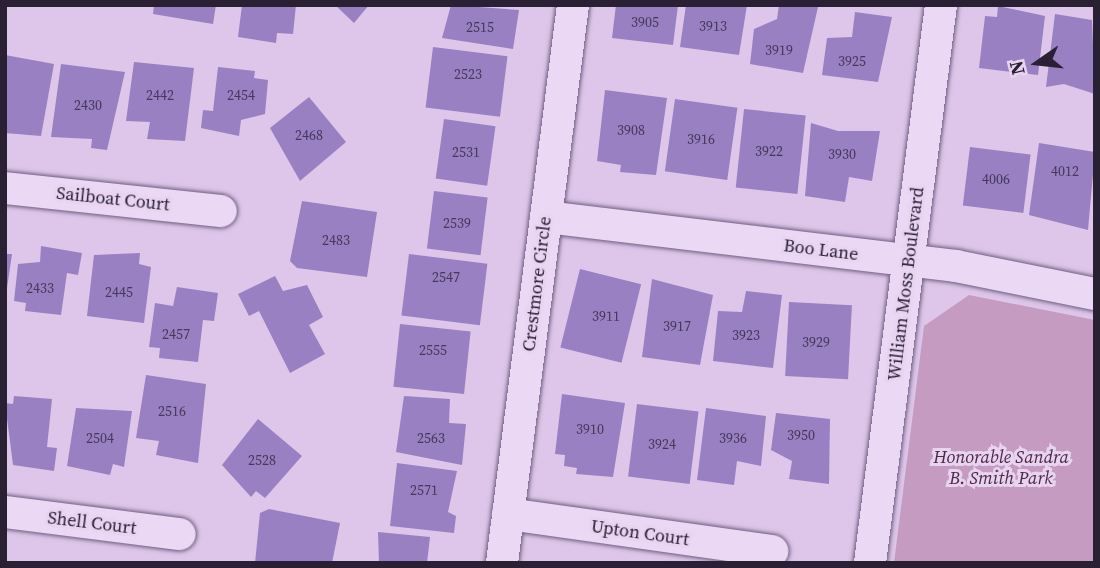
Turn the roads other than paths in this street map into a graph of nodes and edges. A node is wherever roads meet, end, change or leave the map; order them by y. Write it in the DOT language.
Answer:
graph roads {
  1 [pos="573,5"];
  2 [pos="941,5"];
  3 [pos="5,188"];
  4 [pos="221,211"];
  5 [pos="546,217"];
  6 [pos="909,260"];
  7 [pos="1095,294"];
  8 [pos="5,512"];
  9 [pos="508,514"];
  10 [pos="180,534"];
  11 [pos="772,551"];
  12 [pos="502,563"];
  13 [pos="870,563"];
  1 -- 5 [label="street, Crestmore Circle"];
  2 -- 6 [label="street, William Moss Boulevard"];
  3 -- 4 [label="street, Sailboat Court"];
  5 -- 6 [label="street, Boo Lane"];
  5 -- 9 [label="street, Crestmore Circle"];
  6 -- 7 [label="street, Boo Lane"];
  6 -- 13 [label="street, William Moss Boulevard"];
  8 -- 10 [label="street, Shell Court"];
  9 -- 11 [label="street, Upton Court"];
  9 -- 12 [label="street, Crestmore Circle"];
}
